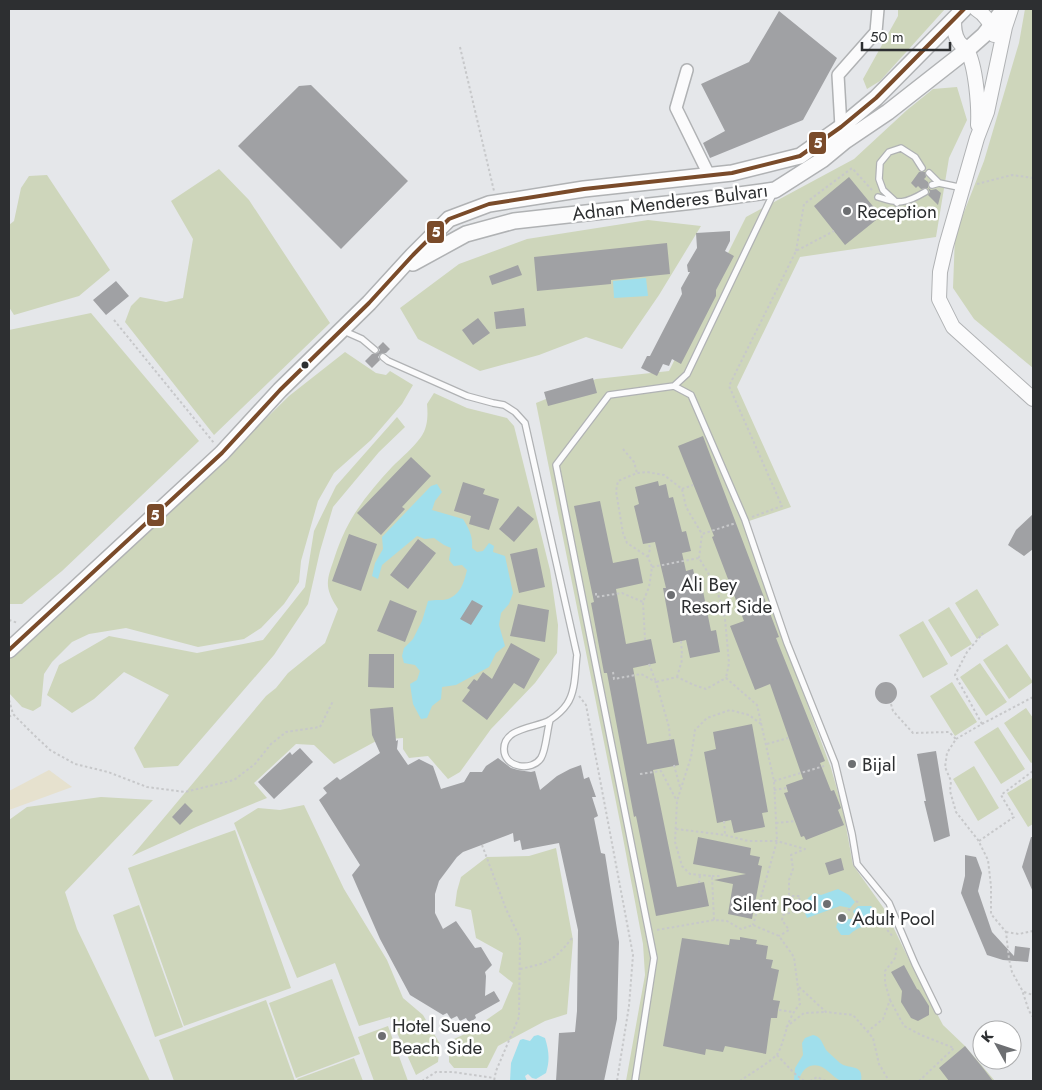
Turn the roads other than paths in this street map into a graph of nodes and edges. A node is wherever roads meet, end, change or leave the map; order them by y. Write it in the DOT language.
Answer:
graph roads {
  1 [pos="878,9"];
  2 [pos="976,9"];
  3 [pos="1004,9"];
  4 [pos="1011,9"];
  5 [pos="959,14"];
  6 [pos="991,25"];
  7 [pos="967,50"];
  8 [pos="998,60"];
  9 [pos="687,70"];
  10 [pos="841,127"];
  11 [pos="977,138"];
  12 [pos="922,168"];
  13 [pos="929,173"];
  14 [pos="709,175"];
  15 [pos="939,183"];
  16 [pos="932,185"];
  17 [pos="963,188"];
  18 [pos="775,190"];
  19 [pos="925,192"];
  20 [pos="878,196"];
  21 [pos="897,203"];
  22 [pos="402,268"];
  23 [pos="342,330"];
  24 [pos="375,350"];
  25 [pos="383,357"];
  26 [pos="674,386"];
  27 [pos="1033,399"];
  28 [pos="9,650"];
  29 [pos="550,720"];
  30 [pos="938,1011"];
  31 [pos="635,1081"];
  1 -- 10 [label="street"];
  2 -- 6 [label="street"];
  3 -- 6 [label="main road, Adnan Menderes Bulvarı"];
  4 -- 8 [label="street"];
  5 -- 7 [label="street"];
  5 -- 10 [label="main road, Adnan Menderes Bulvarı"];
  6 -- 7 [label="main road, Adnan Menderes Bulvarı"];
  6 -- 8 [label="street"];
  7 -- 11 [label="street"];
  7 -- 18 [label="main road, Adnan Menderes Bulvarı"];
  8 -- 11 [label="street"];
  9 -- 14 [label="street"];
  10 -- 14 [label="main road, Adnan Menderes Bulvarı"];
  11 -- 17 [label="street"];
  12 -- 21 [label="lane"];
  13 -- 15 [label="lane"];
  14 -- 22 [label="main road, Adnan Menderes Bulvarı"];
  15 -- 16 [label="lane"];
  15 -- 17 [label="lane"];
  17 -- 27 [label="street"];
  18 -- 22 [label="main road, Adnan Menderes Bulvarı"];
  18 -- 26 [label="lane"];
  19 -- 21 [label="lane"];
  20 -- 21 [label="lane"];
  22 -- 23 [label="main road, Adnan Menderes Bulvarı"];
  23 -- 24 [label="lane"];
  23 -- 28 [label="main road, Adnan Menderes Bulvarı"];
  25 -- 29 [label="lane"];
  26 -- 30 [label="lane"];
  26 -- 31 [label="lane"];
  29 -- 29 [label="lane"];
}
